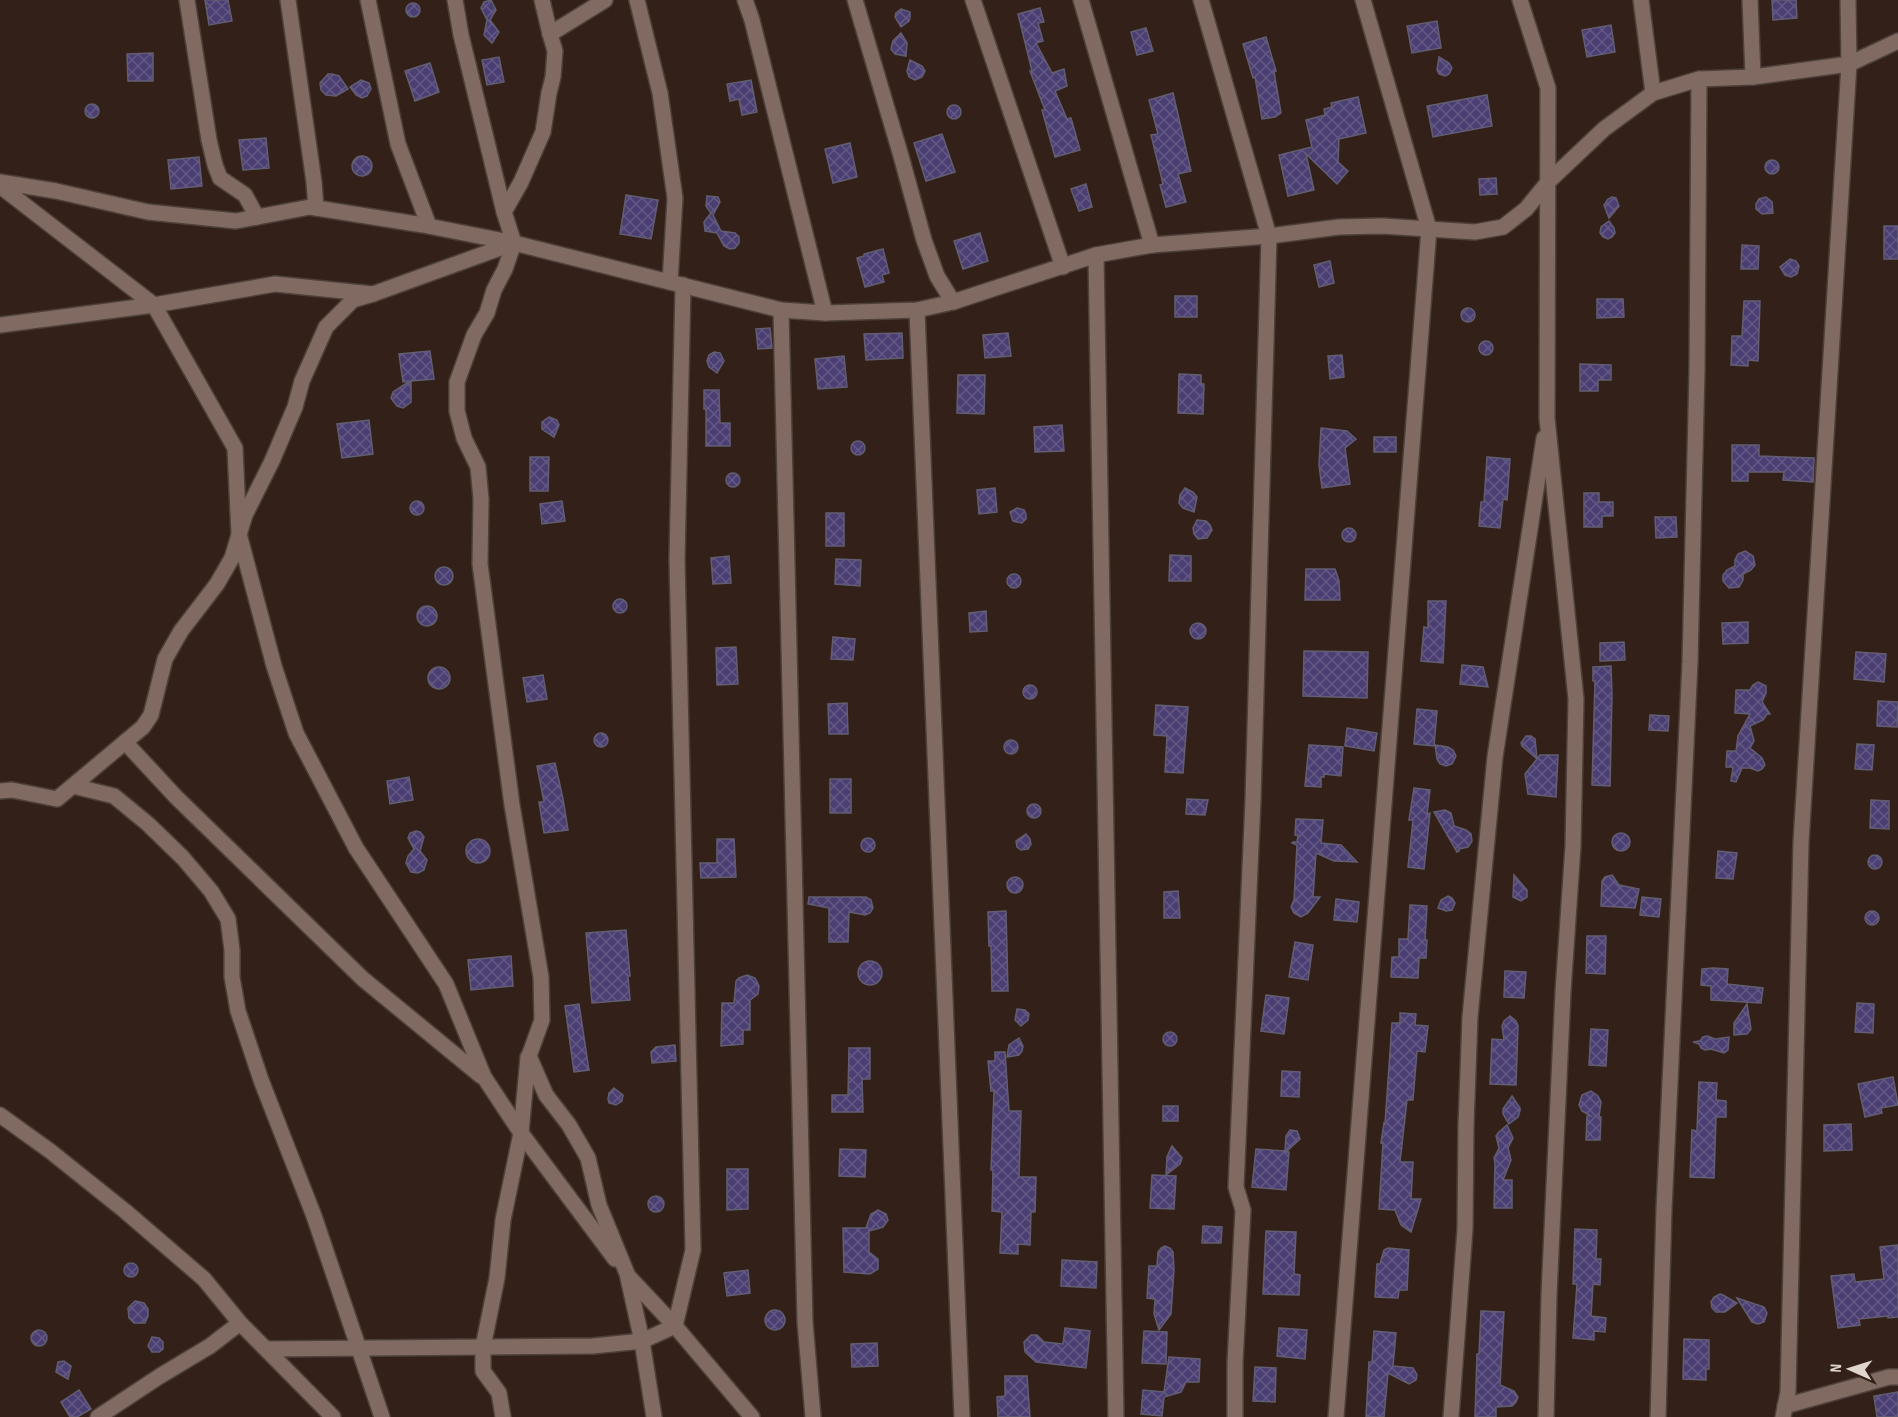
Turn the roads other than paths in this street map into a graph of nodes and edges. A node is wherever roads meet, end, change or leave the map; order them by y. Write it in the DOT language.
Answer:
graph roads {
  1 [pos="187,0"];
  2 [pos="288,0"];
  3 [pos="368,0"];
  4 [pos="455,0"];
  5 [pos="542,0"];
  6 [pos="604,0"];
  7 [pos="637,0"];
  8 [pos="745,0"];
  9 [pos="855,0"];
  10 [pos="973,0"];
  11 [pos="1081,0"];
  12 [pos="1201,0"];
  13 [pos="1363,0"];
  14 [pos="1520,0"];
  15 [pos="1641,0"];
  16 [pos="1750,0"];
  17 [pos="1848,0"];
  18 [pos="550,34"];
  19 [pos="1898,41"];
  20 [pos="1850,64"];
  21 [pos="1753,77"];
  22 [pos="1698,79"];
  23 [pos="1653,93"];
  24 [pos="1549,181"];
  25 [pos="0,184"];
  26 [pos="316,208"];
  27 [pos="504,212"];
  28 [pos="256,217"];
  29 [pos="429,226"];
  30 [pos="1429,229"];
  31 [pos="1269,236"];
  32 [pos="514,243"];
  33 [pos="1152,245"];
  34 [pos="1096,255"];
  35 [pos="1063,267"];
  36 [pos="677,284"];
  37 [pos="372,294"];
  38 [pos="953,302"];
  39 [pos="154,305"];
  40 [pos="781,310"];
  41 [pos="918,310"];
  42 [pos="825,313"];
  43 [pos="0,325"];
  44 [pos="1547,418"];
  45 [pos="239,534"];
  46 [pos="125,742"];
  47 [pos="73,786"];
  48 [pos="0,791"];
  49 [pos="529,1056"];
  50 [pos="484,1077"];
  51 [pos="0,1115"];
  52 [pos="521,1133"];
  53 [pos="628,1276"];
  54 [pos="240,1323"];
  55 [pos="675,1326"];
  56 [pos="642,1341"];
  57 [pos="483,1347"];
  58 [pos="358,1348"];
  59 [pos="267,1349"];
  60 [pos="1898,1377"];
  61 [pos="1784,1412"];
  62 [pos="98,1417"];
  63 [pos="333,1417"];
  64 [pos="382,1417"];
  65 [pos="503,1417"];
  66 [pos="654,1417"];
  67 [pos="752,1417"];
  68 [pos="813,1417"];
  69 [pos="962,1417"];
  70 [pos="1116,1417"];
  71 [pos="1235,1417"];
  72 [pos="1336,1417"];
  73 [pos="1451,1417"];
  74 [pos="1546,1417"];
  75 [pos="1658,1417"];
  1 -- 28 [label="street"];
  2 -- 26 [label="street"];
  3 -- 29 [label="street"];
  4 -- 27 [label="street"];
  5 -- 18 [label="street"];
  6 -- 18 [label="street"];
  7 -- 36 [label="street"];
  8 -- 42 [label="street"];
  9 -- 38 [label="street"];
  10 -- 35 [label="street"];
  11 -- 33 [label="street"];
  12 -- 31 [label="street"];
  13 -- 30 [label="street"];
  14 -- 24 [label="street"];
  15 -- 23 [label="street"];
  16 -- 21 [label="street"];
  17 -- 20 [label="street"];
  18 -- 27 [label="street"];
  19 -- 20 [label="street"];
  20 -- 21 [label="street"];
  20 -- 61 [label="street"];
  21 -- 22 [label="street"];
  22 -- 23 [label="street"];
  22 -- 75 [label="street"];
  23 -- 24 [label="street"];
  24 -- 30 [label="street"];
  24 -- 44 [label="street"];
  25 -- 28 [label="street"];
  25 -- 39 [label="street"];
  26 -- 28 [label="street"];
  26 -- 29 [label="street"];
  27 -- 32 [label="street"];
  29 -- 32 [label="street"];
  30 -- 31 [label="street"];
  30 -- 72 [label="street"];
  31 -- 33 [label="street"];
  31 -- 71 [label="street"];
  32 -- 36 [label="street"];
  32 -- 37 [label="street"];
  32 -- 49 [label="street"];
  33 -- 34 [label="street"];
  34 -- 35 [label="street"];
  34 -- 70 [label="street"];
  35 -- 38 [label="street"];
  36 -- 40 [label="street"];
  36 -- 55 [label="street"];
  37 -- 39 [label="street"];
  37 -- 45 [label="street"];
  38 -- 41 [label="street"];
  39 -- 43 [label="street"];
  39 -- 45 [label="street"];
  40 -- 42 [label="street"];
  40 -- 68 [label="street"];
  41 -- 42 [label="street"];
  41 -- 69 [label="street"];
  44 -- 73 [label="street"];
  44 -- 74 [label="street"];
  45 -- 46 [label="street"];
  45 -- 50 [label="street"];
  46 -- 47 [label="street"];
  46 -- 50 [label="street"];
  47 -- 48 [label="street"];
  47 -- 58 [label="street"];
  49 -- 52 [label="street"];
  49 -- 53 [label="street"];
  50 -- 52 [label="street"];
  51 -- 54 [label="street"];
  52 -- 53 [label="street"];
  52 -- 57 [label="street"];
  53 -- 55 [label="street"];
  53 -- 56 [label="street"];
  54 -- 59 [label="street"];
  54 -- 62 [label="street"];
  55 -- 56 [label="street"];
  55 -- 67 [label="street"];
  56 -- 57 [label="street"];
  56 -- 66 [label="street"];
  57 -- 58 [label="street"];
  57 -- 65 [label="street"];
  58 -- 59 [label="street"];
  58 -- 64 [label="street"];
  59 -- 63 [label="street"];
  60 -- 61 [label="street"];
}
